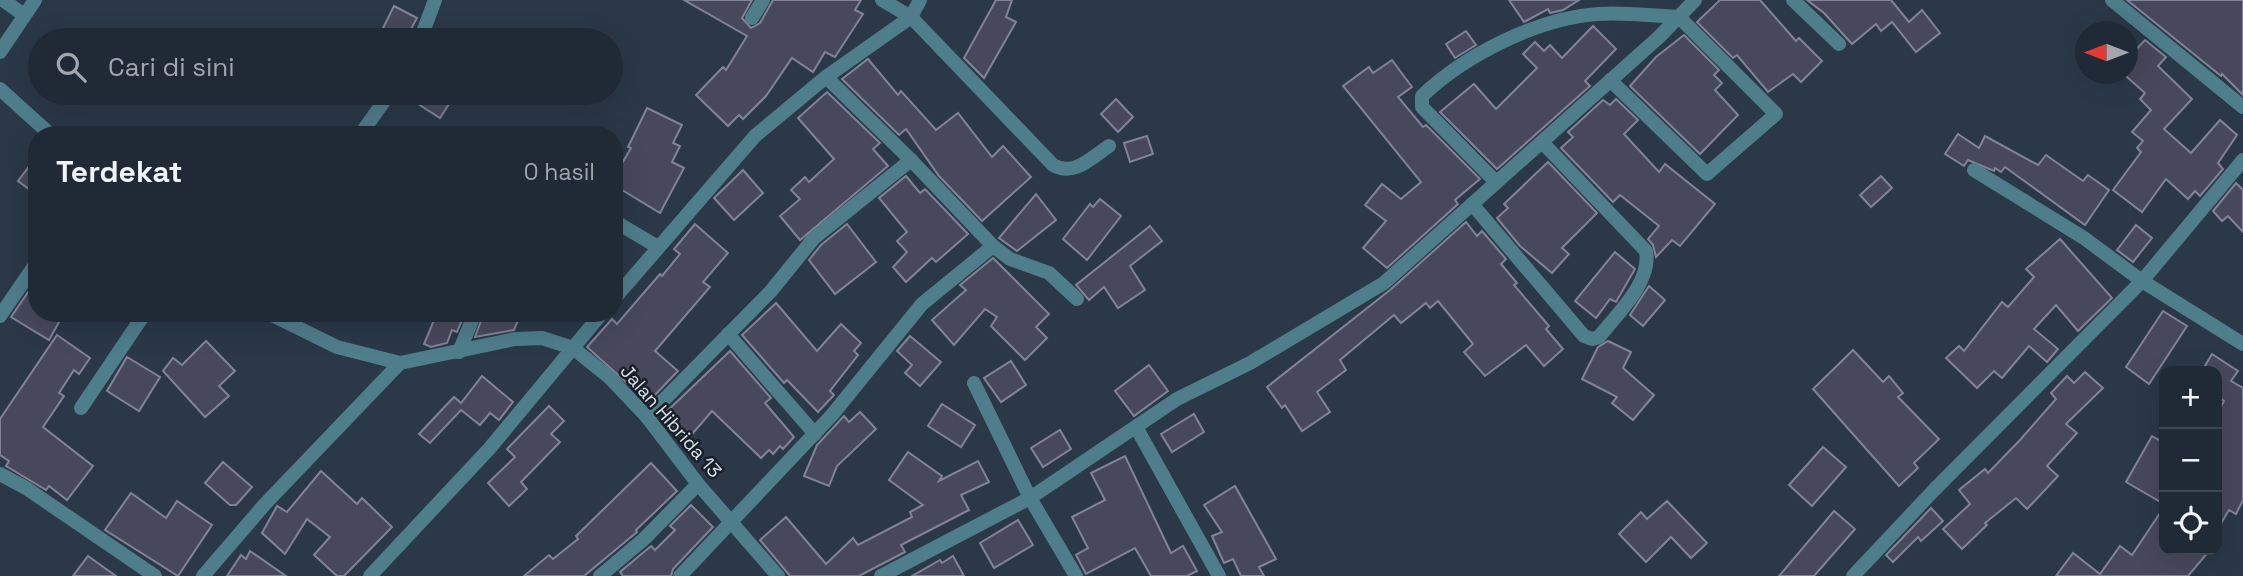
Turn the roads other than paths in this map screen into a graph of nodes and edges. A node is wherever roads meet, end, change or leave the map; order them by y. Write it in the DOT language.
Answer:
graph roads {
  1 [pos="3,0"];
  2 [pos="35,0"];
  3 [pos="435,0"];
  4 [pos="763,0"];
  5 [pos="882,0"];
  6 [pos="919,0"];
  7 [pos="1695,0"];
  8 [pos="1793,0"];
  9 [pos="2112,0"];
  10 [pos="24,15"];
  11 [pos="911,17"];
  12 [pos="1679,17"];
  13 [pos="752,18"];
  14 [pos="424,28"];
  15 [pos="1839,44"];
  16 [pos="0,52"];
  17 [pos="826,77"];
  18 [pos="1610,80"];
  19 [pos="0,89"];
  20 [pos="383,105"];
  21 [pos="2243,107"];
  22 [pos="41,126"];
  23 [pos="368,126"];
  24 [pos="1542,142"];
  25 [pos="1109,146"];
  26 [pos="911,160"];
  27 [pos="2243,160"];
  28 [pos="1974,170"];
  29 [pos="1496,182"];
  30 [pos="1472,204"];
  31 [pos="623,226"];
  32 [pos="993,246"];
  33 [pos="658,247"];
  34 [pos="28,275"];
  35 [pos="2142,281"];
  36 [pos="623,288"];
  37 [pos="1077,299"];
  38 [pos="0,316"];
  39 [pos="139,322"];
  40 [pos="286,322"];
  41 [pos="471,322"];
  42 [pos="595,322"];
  43 [pos="728,334"];
  44 [pos="2243,344"];
  45 [pos="573,348"];
  46 [pos="459,352"];
  47 [pos="400,363"];
  48 [pos="974,383"];
  49 [pos="81,408"];
  50 [pos="647,417"];
  51 [pos="1136,427"];
  52 [pos="815,434"];
  53 [pos="0,474"];
  54 [pos="698,484"];
  55 [pos="1030,498"];
  56 [pos="733,522"];
  57 [pos="901,571"];
  58 [pos="155,576"];
  59 [pos="203,576"];
  60 [pos="370,576"];
  61 [pos="600,576"];
  62 [pos="680,576"];
  63 [pos="778,576"];
  64 [pos="880,576"];
  65 [pos="1076,576"];
  66 [pos="1219,576"];
  67 [pos="1853,576"];
  1 -- 10 [label="street"];
  2 -- 10 [label="street"];
  3 -- 14 [label="street"];
  4 -- 13 [label="street"];
  5 -- 11 [label="street"];
  6 -- 11 [label="street"];
  7 -- 12 [label="street"];
  8 -- 15 [label="street"];
  9 -- 21 [label="street"];
  10 -- 16 [label="street"];
  11 -- 17 [label="street"];
  11 -- 25 [label="street"];
  12 -- 18 [label="street"];
  12 -- 18 [label="street"];
  12 -- 29 [label="street"];
  17 -- 26 [label="street"];
  17 -- 33 [label="street"];
  18 -- 24 [label="street"];
  19 -- 22 [label="street"];
  20 -- 23 [label="street"];
  24 -- 29 [label="street"];
  24 -- 30 [label="street"];
  26 -- 32 [label="street"];
  26 -- 43 [label="street"];
  27 -- 35 [label="street"];
  28 -- 35 [label="street"];
  29 -- 30 [label="street"];
  30 -- 51 [label="street"];
  31 -- 33 [label="street"];
  32 -- 37 [label="street"];
  32 -- 52 [label="street"];
  33 -- 36 [label="street"];
  34 -- 38 [label="street"];
  35 -- 44 [label="street"];
  35 -- 67 [label="street"];
  39 -- 49 [label="street"];
  40 -- 47 [label="street, Jalan Hibrida 13"];
  41 -- 46 [label="street"];
  42 -- 45 [label="street"];
  43 -- 50 [label="street"];
  43 -- 52 [label="street"];
  45 -- 46 [label="street, Jalan Hibrida 13"];
  45 -- 50 [label="street, Jalan Hibrida 13"];
  45 -- 60 [label="street"];
  46 -- 47 [label="street, Jalan Hibrida 13"];
  47 -- 59 [label="street"];
  48 -- 55 [label="street"];
  50 -- 54 [label="street, Jalan Hibrida 13"];
  51 -- 55 [label="street"];
  51 -- 66 [label="street"];
  52 -- 56 [label="street"];
  53 -- 58 [label="street"];
  54 -- 56 [label="street, Jalan Hibrida 13"];
  54 -- 61 [label="street"];
  55 -- 57 [label="street"];
  55 -- 65 [label="street"];
  56 -- 62 [label="street"];
  56 -- 63 [label="street, Jalan Hibrida 13"];
  57 -- 64 [label="street"];
}
